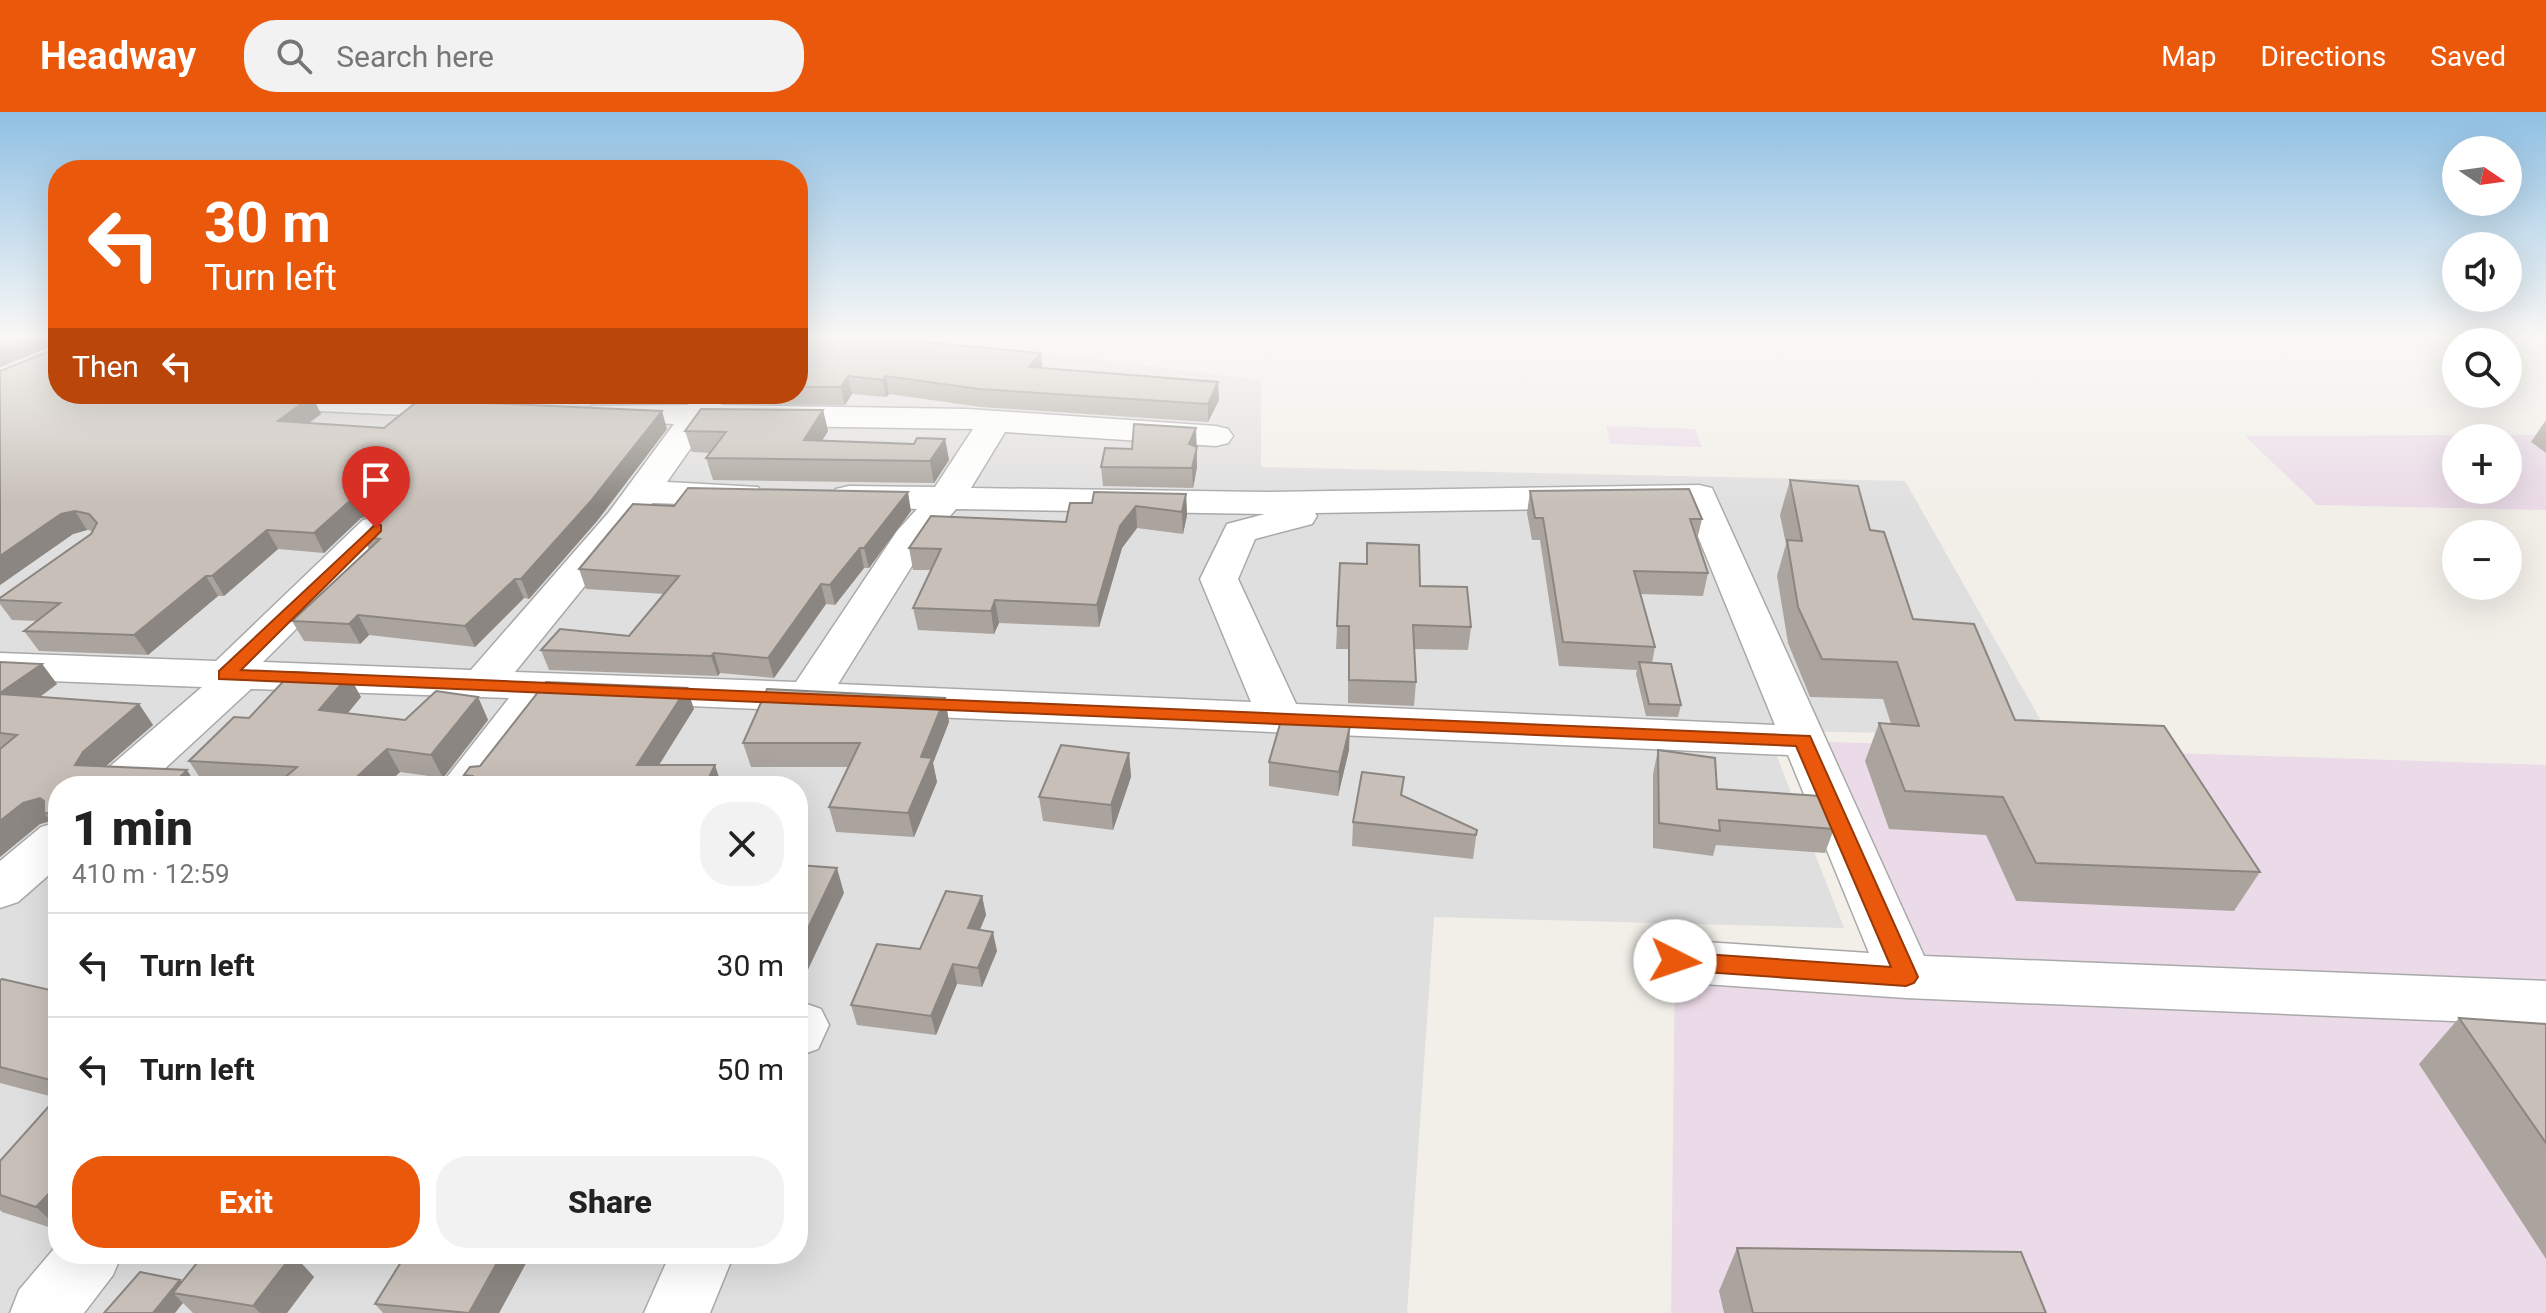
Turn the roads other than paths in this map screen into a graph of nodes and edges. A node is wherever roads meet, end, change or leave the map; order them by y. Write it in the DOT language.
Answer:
graph roads {
  1 [pos="387,404"];
  2 [pos="704,405"];
  3 [pos="496,409"];
  4 [pos="572,412"];
  5 [pos="995,421"];
  6 [pos="1216,436"];
  7 [pos="641,492"];
  8 [pos="946,499"];
  9 [pos="1351,502"];
  10 [pos="376,528"];
  11 [pos="0,666"];
  12 [pos="233,675"];
  13 [pos="481,685"];
  14 [pos="542,687"];
  15 [pos="808,696"];
  16 [pos="1280,717"];
  17 [pos="1803,741"];
  18 [pos="127,776"];
  19 [pos="471,776"];
  20 [pos="48,848"];
  21 [pos="0,889"];
  22 [pos="1675,961"];
  23 [pos="1906,977"];
  24 [pos="2546,1003"];
  25 [pos="82,1264"];
  26 [pos="698,1264"];
  27 [pos="43,1313"];
  28 [pos="677,1313"];
  1 -- 3 [label="street"];
  2 -- 4 [label="street"];
  2 -- 5 [label="street"];
  2 -- 7 [label="street"];
  5 -- 6 [label="street"];
  5 -- 8 [label="street"];
  7 -- 8 [label="street"];
  7 -- 13 [label="street"];
  8 -- 9 [label="street"];
  8 -- 15 [label="street"];
  9 -- 16 [label="street"];
  9 -- 17 [label="street"];
  10 -- 12 [label="street"];
  11 -- 12 [label="street"];
  12 -- 13 [label="street"];
  12 -- 18 [label="street"];
  13 -- 14 [label="street"];
  14 -- 15 [label="street"];
  14 -- 19 [label="street"];
  15 -- 16 [label="street"];
  16 -- 17 [label="street"];
  17 -- 23 [label="street"];
  20 -- 21 [label="street"];
  22 -- 23 [label="street"];
  23 -- 24 [label="street"];
  25 -- 27 [label="street"];
  26 -- 28 [label="street"];
}
